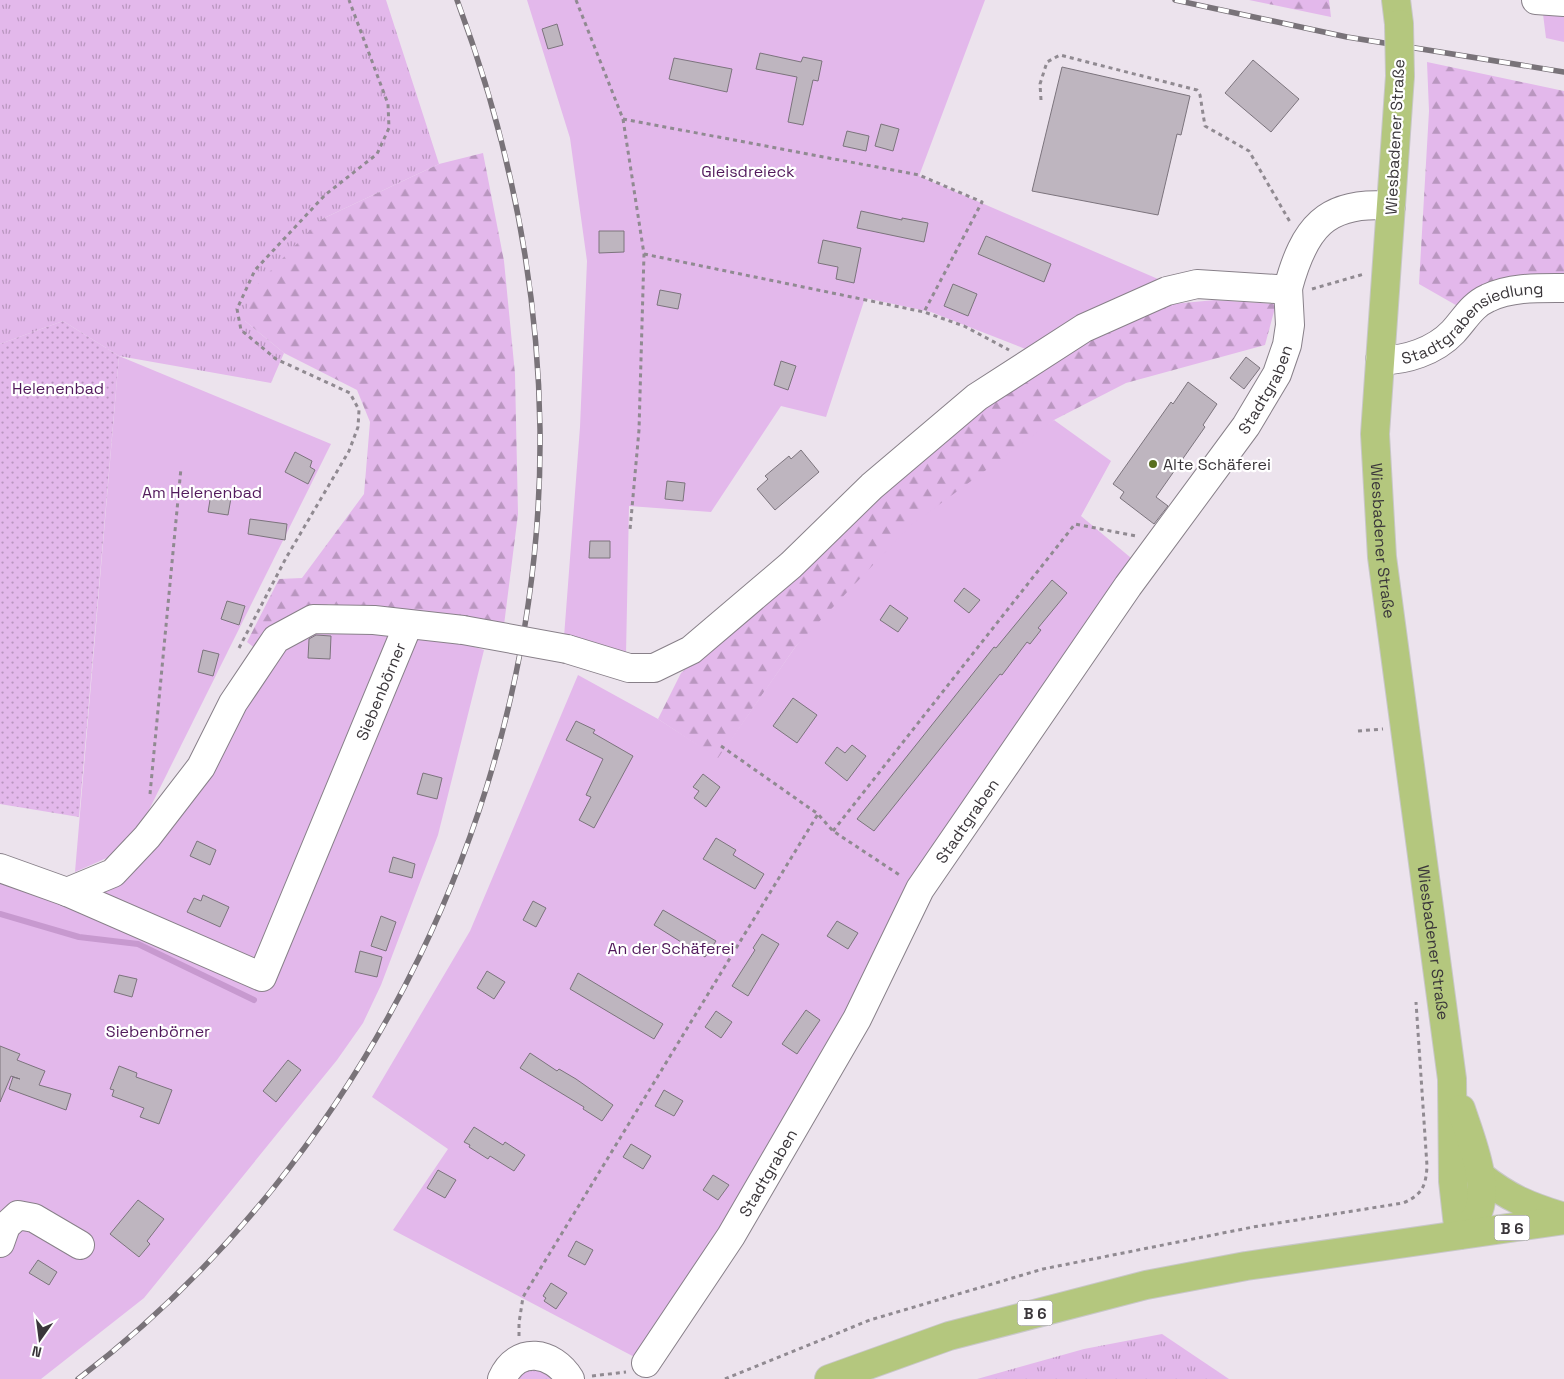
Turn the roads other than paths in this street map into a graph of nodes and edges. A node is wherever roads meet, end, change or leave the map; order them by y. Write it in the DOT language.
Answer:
graph roads {
  1 [pos="1536,0"];
  2 [pos="1564,2"];
  3 [pos="1398,12"];
  4 [pos="1391,206"];
  5 [pos="1564,288"];
  6 [pos="1287,292"];
  7 [pos="1380,360"];
  8 [pos="408,625"];
  9 [pos="0,868"];
  10 [pos="67,892"];
  11 [pos="1452,1079"];
  12 [pos="1481,1176"];
  13 [pos="1564,1219"];
  14 [pos="1459,1235"];
  15 [pos="0,1243"];
  16 [pos="80,1245"];
  17 [pos="640,1367"];
  18 [pos="502,1379"];
  19 [pos="570,1379"];
  20 [pos="830,1379"];
  1 -- 2 [label="street"];
  3 -- 4 [label="main road, Wiesbadener Straße, bridge"];
  4 -- 6 [label="street, Stadtgraben"];
  4 -- 7 [label="main road, Wiesbadener Straße"];
  5 -- 7 [label="street, Stadtgrabensiedlung"];
  6 -- 8 [label="street, Siebenbörner, bridge"];
  6 -- 17 [label="street, Stadtgraben"];
  7 -- 11 [label="main road, Wiesbadener Straße"];
  8 -- 10 [label="street, Siebenbörner"];
  8 -- 10 [label="street, Siebenbörner"];
  9 -- 10 [label="street, Siebenbörner"];
  11 -- 12 [label="main road, Wiesbadener Straße"];
  11 -- 14 [label="main road, Wiesbadener Straße"];
  12 -- 13 [label="main road"];
  12 -- 14 [label="main road, Wiesbadener Straße"];
  13 -- 14 [label="main road, B 6"];
  14 -- 20 [label="main road, B 6"];
  15 -- 16 [label="street"];
  18 -- 19 [label="street"];
}
